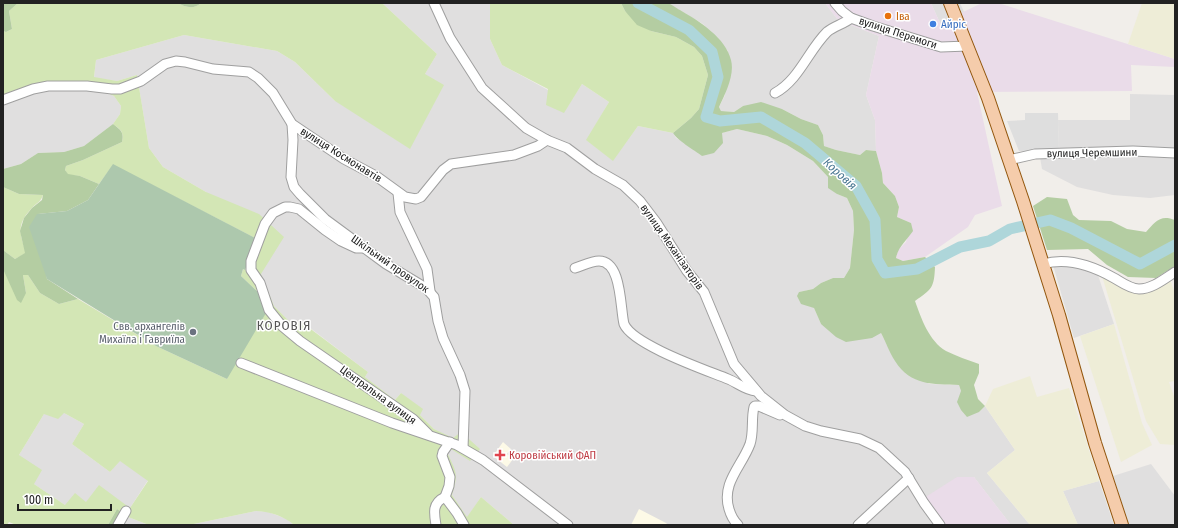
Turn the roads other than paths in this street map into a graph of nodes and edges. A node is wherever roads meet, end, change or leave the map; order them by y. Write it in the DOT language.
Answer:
graph roads {
  1 [pos="434,3"];
  2 [pos="835,3"];
  3 [pos="950,3"];
  4 [pos="851,18"];
  5 [pos="968,46"];
  6 [pos="775,93"];
  7 [pos="3,100"];
  8 [pos="292,124"];
  9 [pos="547,140"];
  10 [pos="1175,153"];
  11 [pos="1009,160"];
  12 [pos="398,193"];
  13 [pos="364,248"];
  14 [pos="1043,264"];
  15 [pos="575,268"];
  16 [pos="1175,272"];
  17 [pos="430,291"];
  18 [pos="241,363"];
  19 [pos="756,391"];
  20 [pos="785,415"];
  21 [pos="428,434"];
  22 [pos="450,442"];
  23 [pos="463,448"];
  24 [pos="909,478"];
  25 [pos="444,498"];
  26 [pos="126,510"];
  27 [pos="118,525"];
  28 [pos="436,525"];
  29 [pos="464,525"];
  30 [pos="568,525"];
  31 [pos="738,525"];
  32 [pos="858,525"];
  33 [pos="940,525"];
  34 [pos="1122,525"];
  1 -- 9 [label="street, вулиця Механізаторів"];
  2 -- 4 [label="street, вулиця Перемоги"];
  3 -- 5 [label="main road"];
  4 -- 5 [label="street, вулиця Перемоги"];
  4 -- 6 [label="street"];
  5 -- 11 [label="main road"];
  7 -- 8 [label="street, вулиця Космонавтів"];
  8 -- 12 [label="street, вулиця Космонавтів"];
  8 -- 13 [label="street, Шкільний провулок"];
  9 -- 12 [label="street, вулиця Космонавтів"];
  9 -- 19 [label="street, вулиця Механізаторів"];
  10 -- 11 [label="street, вулиця Черемшини"];
  11 -- 14 [label="main road"];
  12 -- 17 [label="street"];
  13 -- 17 [label="street, Шкільний провулок"];
  13 -- 21 [label="street, Центральна вулиця"];
  14 -- 16 [label="street"];
  14 -- 34 [label="main road"];
  15 -- 19 [label="street, вулиця Механізаторів"];
  17 -- 23 [label="street, Шкільний провулок"];
  18 -- 21 [label="street"];
  19 -- 20 [label="street, вулиця Механізаторів"];
  20 -- 24 [label="street, вулиця Механізаторів"];
  20 -- 31 [label="street"];
  21 -- 22 [label="street, Центральна вулиця"];
  22 -- 23 [label="street, Центральна вулиця"];
  22 -- 25 [label="street"];
  23 -- 30 [label="street, Центральна вулиця"];
  24 -- 32 [label="street"];
  24 -- 33 [label="street, вулиця Механізаторів"];
  25 -- 28 [label="street"];
  25 -- 29 [label="street"];
  26 -- 27 [label="street"];
}
